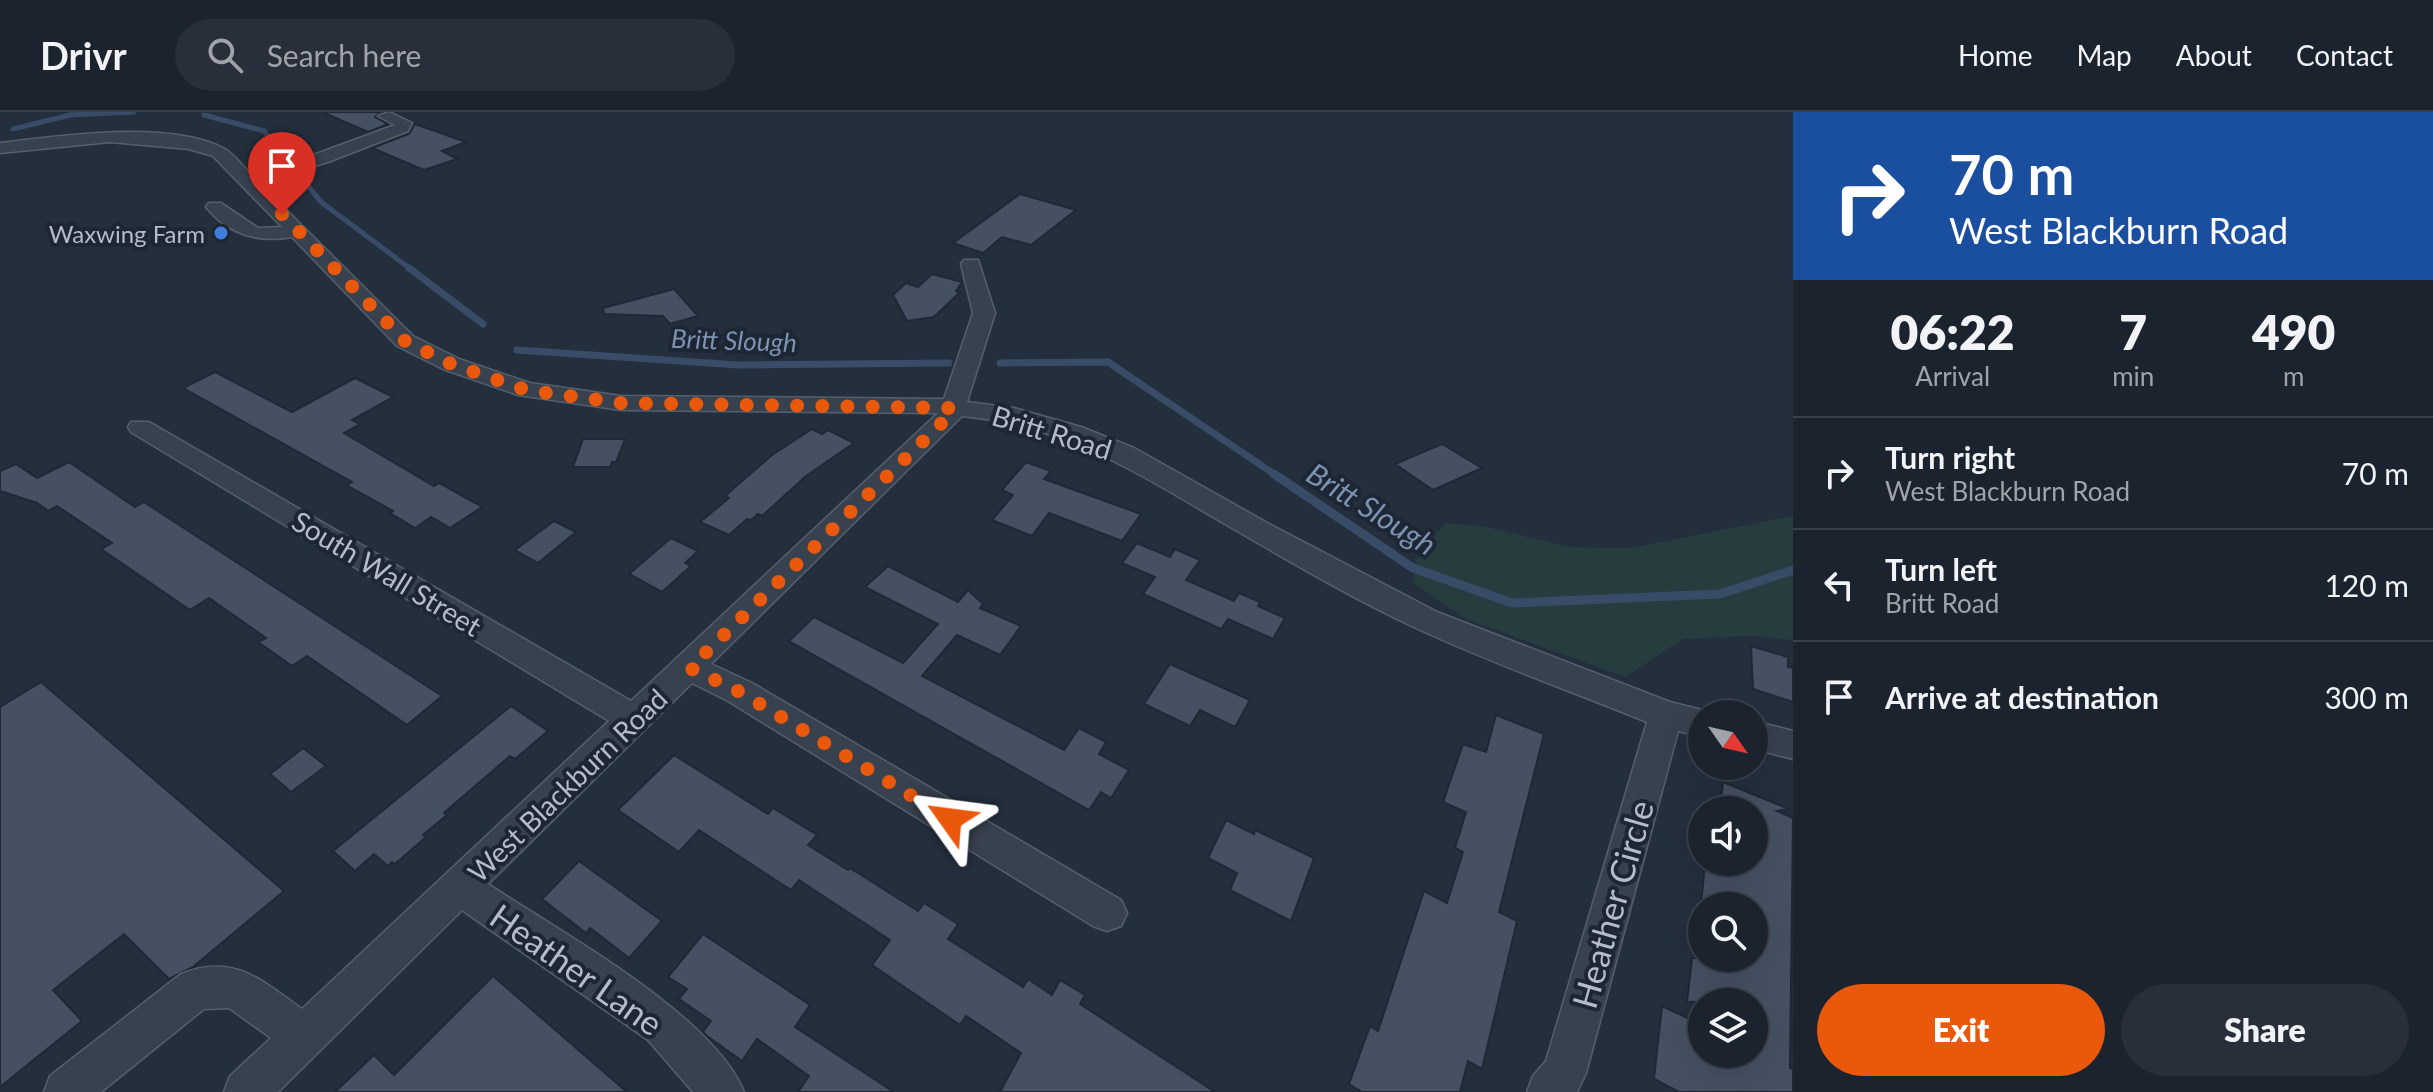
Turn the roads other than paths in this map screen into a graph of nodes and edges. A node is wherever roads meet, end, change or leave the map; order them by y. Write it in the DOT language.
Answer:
graph roads {
  1 [pos="386,116"];
  2 [pos="0,148"];
  3 [pos="249,180"];
  4 [pos="215,207"];
  5 [pos="298,230"];
  6 [pos="971,264"];
  7 [pos="953,408"];
  8 [pos="140,427"];
  9 [pos="690,668"];
  10 [pos="1684,719"];
  11 [pos="635,720"];
  12 [pos="1768,739"];
  13 [pos="1793,745"];
  14 [pos="460,887"];
  15 [pos="1107,913"];
  16 [pos="304,1036"];
  17 [pos="1553,1091"];
  18 [pos="66,1092"];
  19 [pos="246,1092"];
  20 [pos="722,1092"];
  1 -- 3 [label="street"];
  2 -- 3 [label="street, Britt Road"];
  3 -- 5 [label="street, Britt Road"];
  4 -- 5 [label="street"];
  5 -- 7 [label="street, Britt Road"];
  6 -- 7 [label="street"];
  7 -- 9 [label="street, West Blackburn Road"];
  7 -- 10 [label="street, Britt Road"];
  8 -- 11 [label="street, South Wall Street"];
  9 -- 11 [label="street, West Blackburn Road"];
  9 -- 15 [label="street"];
  10 -- 17 [label="street, Heather Circle"];
  11 -- 14 [label="street, West Blackburn Road"];
  12 -- 13 [label="street"];
  14 -- 16 [label="street, West Blackburn Road"];
  14 -- 20 [label="street, Heather Lane"];
  16 -- 18 [label="street"];
  16 -- 19 [label="street, West Blackburn Road"];
}
